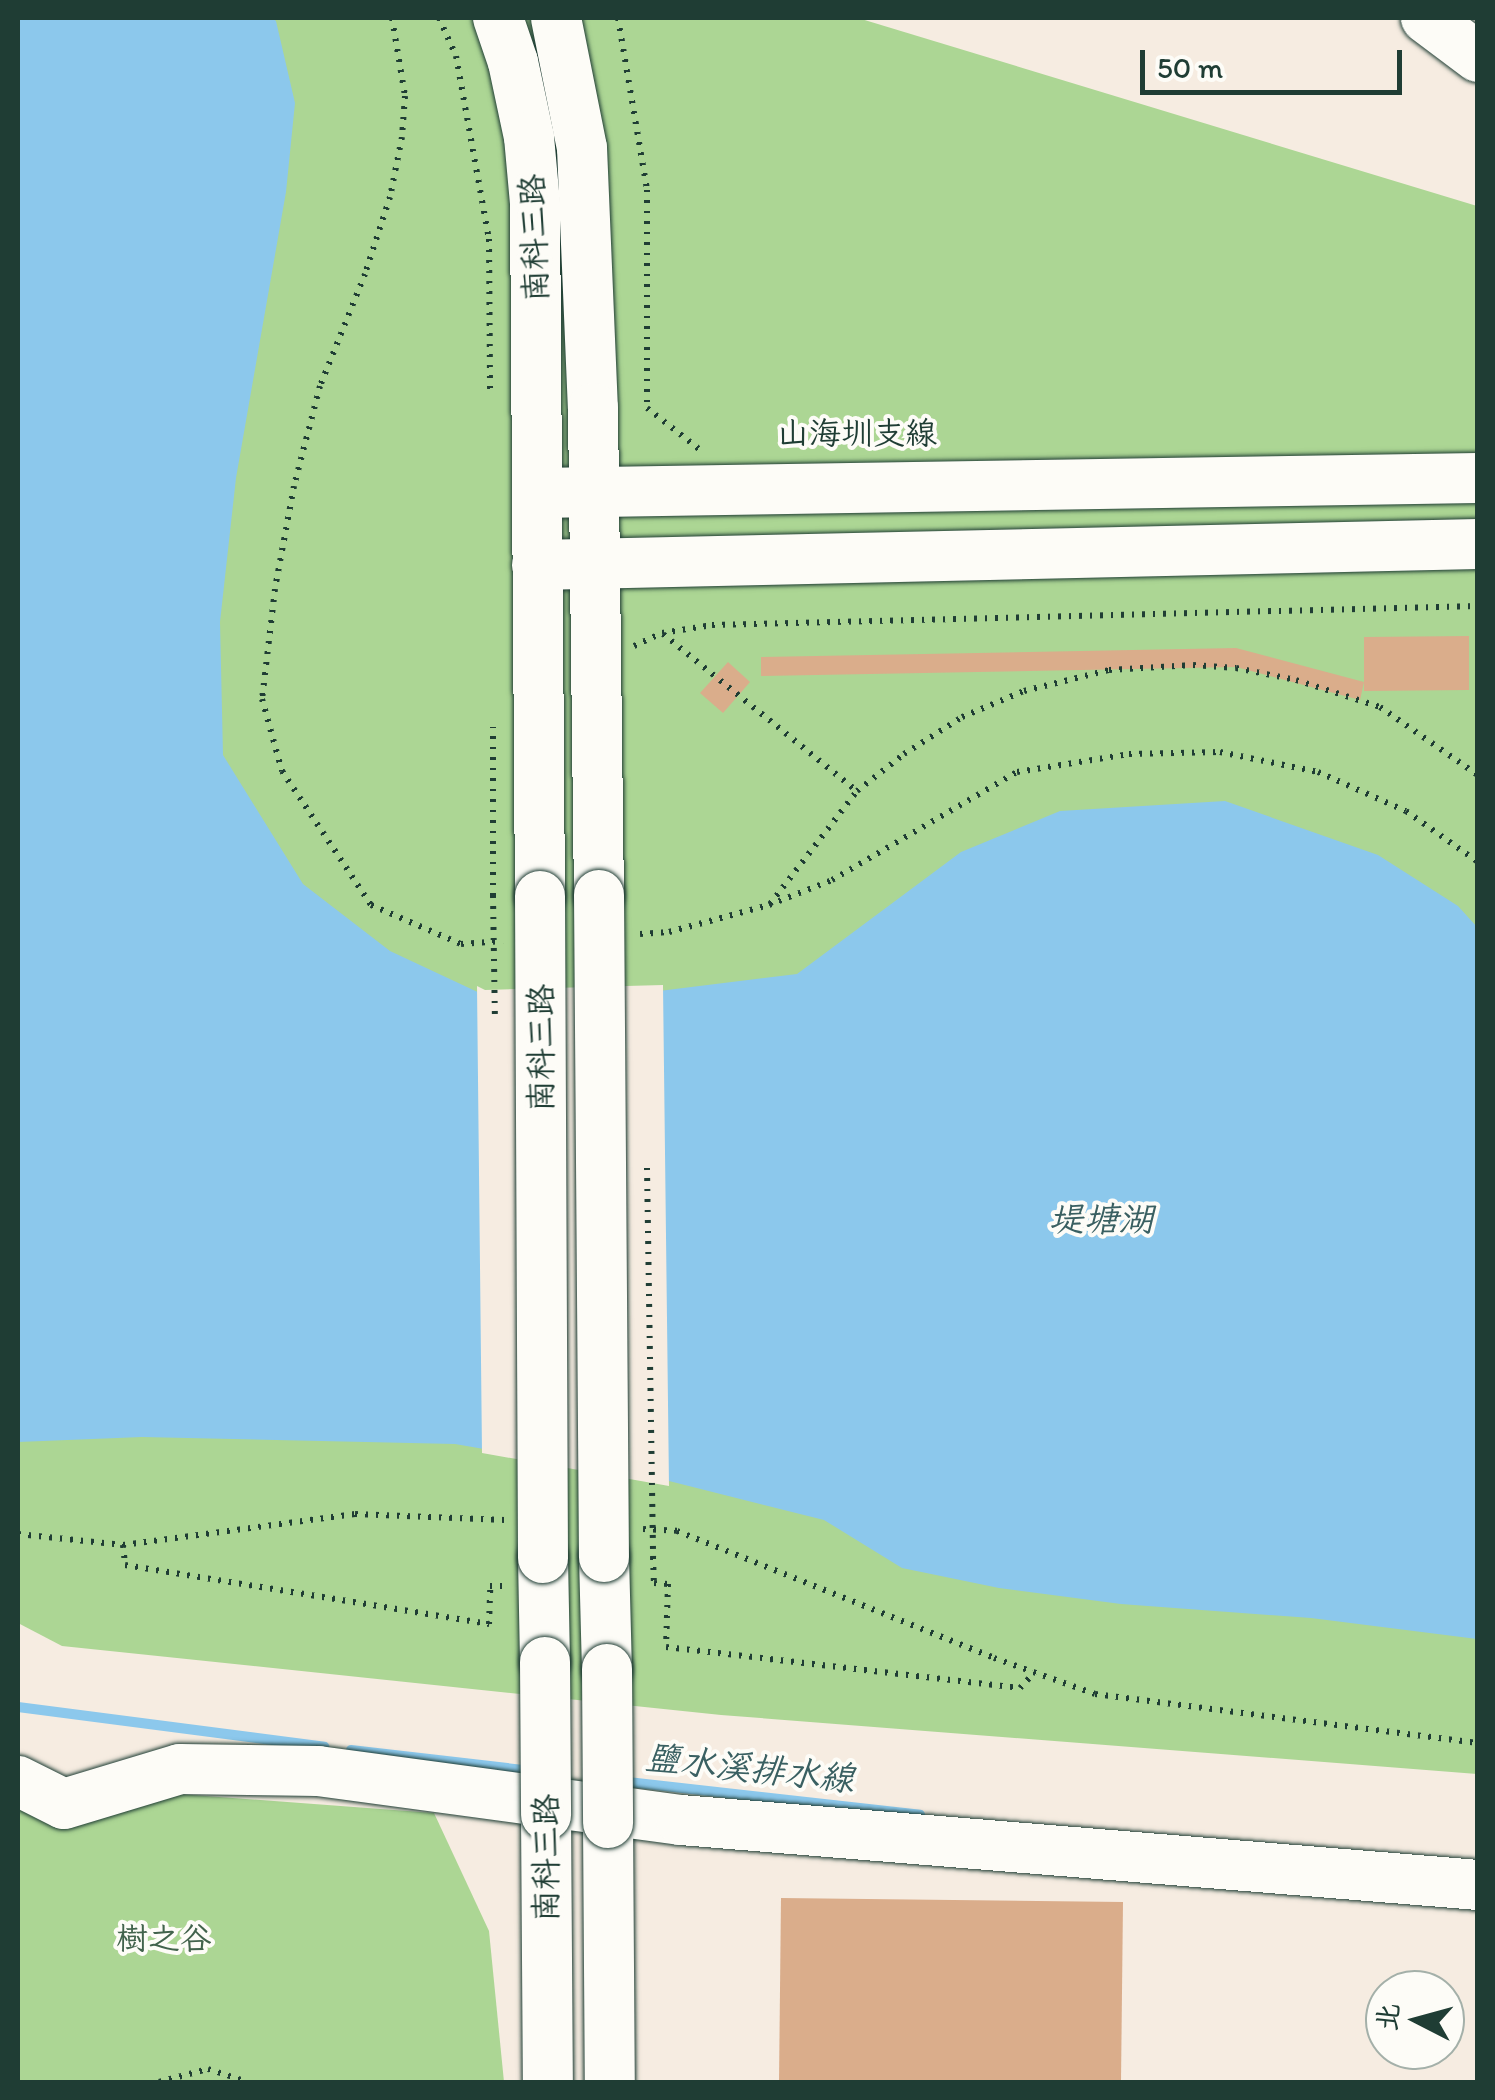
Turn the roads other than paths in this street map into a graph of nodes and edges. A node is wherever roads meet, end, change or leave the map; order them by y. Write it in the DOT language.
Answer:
graph roads {
  1 [pos="498,18"];
  2 [pos="556,18"];
  3 [pos="1426,18"];
  4 [pos="1478,56"];
  5 [pos="1474,469"];
  6 [pos="593,492"];
  7 [pos="538,493"];
  8 [pos="1478,544"];
  9 [pos="594,564"];
  10 [pos="538,565"];
  11 [pos="18,1782"];
  12 [pos="1478,1885"];
  13 [pos="548,2082"];
  14 [pos="610,2082"];
  1 -- 7 [label="street, 南科三路"];
  2 -- 6 [label="street, 南科三路"];
  3 -- 4 [label="street"];
  5 -- 6 [label="street"];
  6 -- 7 [label="street"];
  6 -- 9 [label="street, 南科三路"];
  7 -- 10 [label="street, 南科三路"];
  8 -- 9 [label="street"];
  9 -- 10 [label="street"];
  9 -- 14 [label="street, 南科三路, bridge"];
  10 -- 13 [label="street, 南科三路, bridge"];
  11 -- 12 [label="street"];
}
